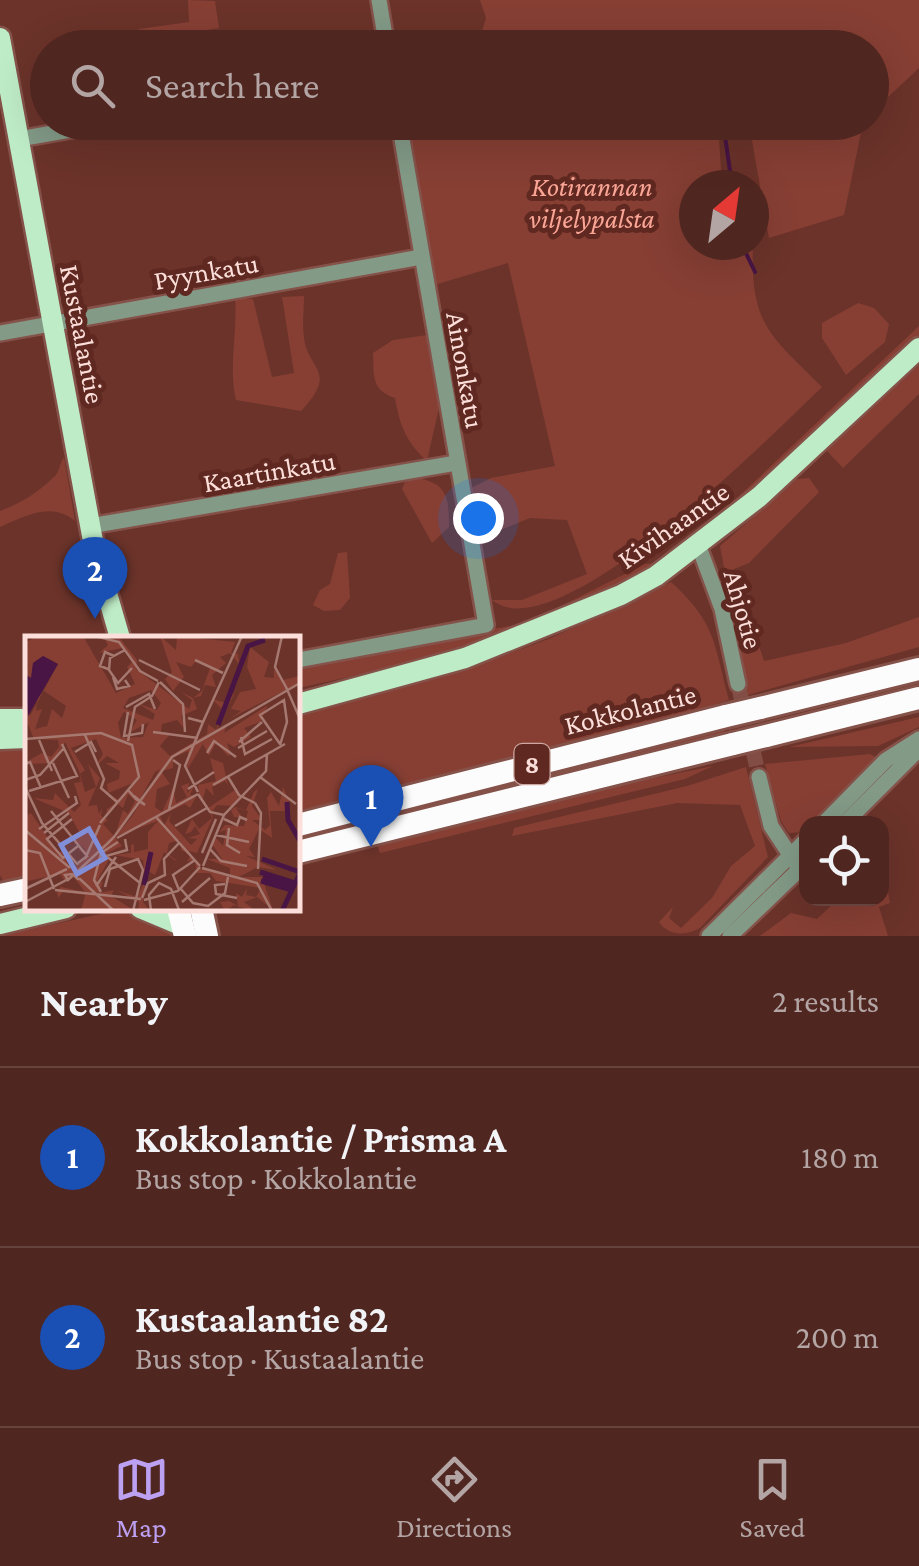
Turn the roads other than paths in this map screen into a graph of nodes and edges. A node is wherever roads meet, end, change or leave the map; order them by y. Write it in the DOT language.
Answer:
graph roads {
  1 [pos="379,0"];
  2 [pos="384,30"];
  3 [pos="0,38"];
  4 [pos="30,137"];
  5 [pos="18,139"];
  6 [pos="402,140"];
  7 [pos="421,257"];
  8 [pos="53,323"];
  9 [pos="0,333"];
  10 [pos="919,348"];
  11 [pos="456,463"];
  12 [pos="90,526"];
  13 [pos="699,547"];
  14 [pos="119,636"];
  15 [pos="300,660"];
  16 [pos="919,669"];
  17 [pos="738,684"];
  18 [pos="919,698"];
  19 [pos="300,703"];
  20 [pos="919,740"];
  21 [pos="919,749"];
  22 [pos="759,778"];
  23 [pos="830,816"];
  24 [pos="852,816"];
  25 [pos="300,824"];
  26 [pos="300,852"];
  27 [pos="799,863"];
  28 [pos="25,890"];
  29 [pos="0,895"];
  30 [pos="54,911"];
  31 [pos="148,911"];
  32 [pos="202,911"];
  33 [pos="0,924"];
  34 [pos="182,924"];
  35 [pos="207,936"];
  36 [pos="709,936"];
  37 [pos="730,936"];
  1 -- 2 [label="street"];
  3 -- 5 [label="main road, Kustaalantie"];
  4 -- 5 [label="street"];
  5 -- 8 [label="main road, Kustaalantie"];
  6 -- 7 [label="street, Ainonkatu"];
  7 -- 8 [label="street, Pyynkatu"];
  7 -- 11 [label="street, Ainonkatu"];
  8 -- 9 [label="street, Pyynkatu"];
  8 -- 12 [label="main road, Kustaalantie"];
  10 -- 13 [label="main road, Kivihaantie"];
  11 -- 12 [label="street, Kaartinkatu"];
  11 -- 15 [label="street, Ainonkatu"];
  12 -- 14 [label="main road, Kustaalantie"];
  13 -- 17 [label="street, Ahjotie"];
  13 -- 19 [label="main road, Kivihaantie"];
  16 -- 25 [label="highway, Kokkolantie / 8, bridge"];
  18 -- 26 [label="highway, 8, bridge"];
  20 -- 23 [label="street"];
  21 -- 24 [label="street"];
  22 -- 27 [label="street"];
  27 -- 36 [label="street"];
  27 -- 37 [label="street"];
  28 -- 29 [label="highway"];
  30 -- 33 [label="main road"];
  31 -- 34 [label="main road"];
  32 -- 35 [label="highway"];
}
